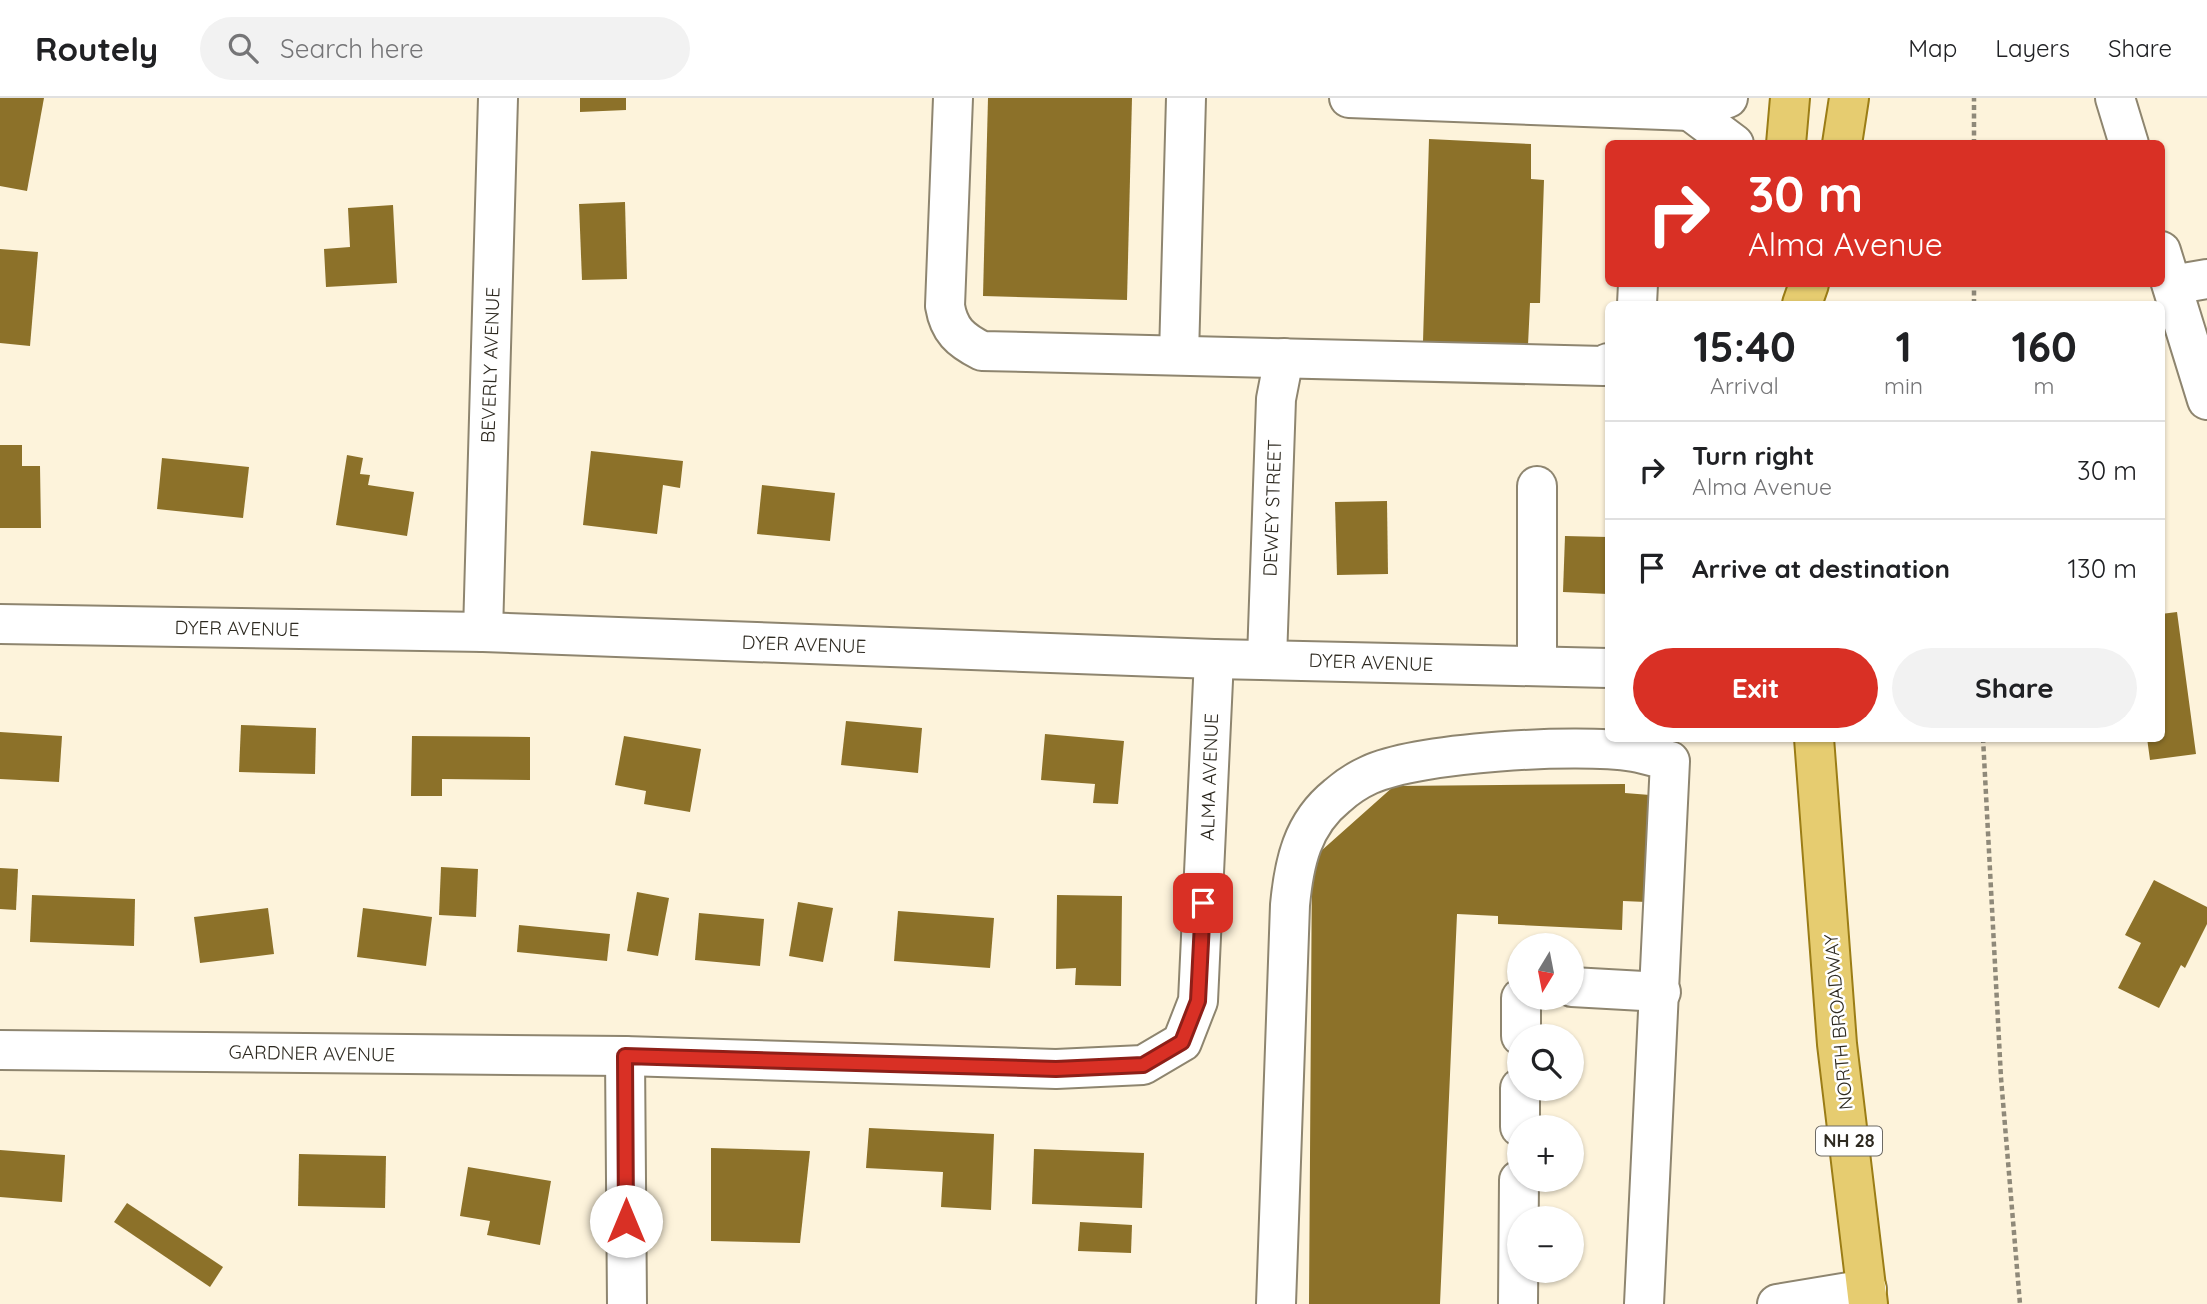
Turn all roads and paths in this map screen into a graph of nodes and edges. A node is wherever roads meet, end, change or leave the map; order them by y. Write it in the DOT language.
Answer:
graph roads {
  1 [pos="498,98"];
  2 [pos="953,98"];
  3 [pos="1186,98"];
  4 [pos="1349,98"];
  5 [pos="1728,98"];
  6 [pos="1790,98"];
  7 [pos="1849,98"];
  8 [pos="1974,98"];
  9 [pos="2115,98"];
  10 [pos="1548,102"];
  11 [pos="1665,115"];
  12 [pos="1724,140"];
  13 [pos="1786,140"];
  14 [pos="1843,140"];
  15 [pos="1974,140"];
  16 [pos="2128,140"];
  17 [pos="2180,272"];
  18 [pos="1179,355"];
  19 [pos="1284,358"];
  20 [pos="1605,365"];
  21 [pos="2207,400"];
  22 [pos="1537,486"];
  23 [pos="0,624"];
  24 [pos="483,632"];
  25 [pos="1214,659"];
  26 [pos="1267,659"];
  27 [pos="1536,667"];
  28 [pos="1605,668"];
  29 [pos="1814,742"];
  30 [pos="1983,742"];
  31 [pos="1584,988"];
  32 [pos="1661,992"];
  33 [pos="0,1050"];
  34 [pos="625,1056"];
  35 [pos="1519,1192"];
  36 [pos="1868,1296"];
  37 [pos="627,1304"];
  38 [pos="1276,1304"];
  39 [pos="1518,1304"];
  40 [pos="1644,1304"];
  41 [pos="1777,1304"];
  42 [pos="2020,1304"];
  1 -- 24 [label="street, BEVERLY AVENUE"];
  2 -- 18 [label="street"];
  3 -- 18 [label="street"];
  4 -- 10 [label="street"];
  5 -- 11 [label="street"];
  6 -- 13 [label="main road"];
  7 -- 14 [label="main road"];
  8 -- 15 [label="path"];
  9 -- 16 [label="street"];
  10 -- 11 [label="street"];
  11 -- 12 [label="street"];
  17 -- 21 [label="street"];
  18 -- 19 [label="street"];
  19 -- 20 [label="street"];
  19 -- 26 [label="street, DEWEY STREET"];
  22 -- 27 [label="street"];
  23 -- 24 [label="street, DYER AVENUE"];
  24 -- 25 [label="street, DYER AVENUE"];
  25 -- 26 [label="street, DYER AVENUE"];
  25 -- 34 [label="street, ALMA AVENUE"];
  26 -- 27 [label="street, DYER AVENUE"];
  27 -- 28 [label="street, DYER AVENUE"];
  29 -- 36 [label="main road, NORTH BROADWAY / NH 28"];
  30 -- 42 [label="path"];
  31 -- 32 [label="street"];
  32 -- 38 [label="street"];
  32 -- 40 [label="street"];
  33 -- 34 [label="street, GARDNER AVENUE"];
  34 -- 37 [label="street"];
  35 -- 39 [label="street"];
  36 -- 41 [label="street"];
}
